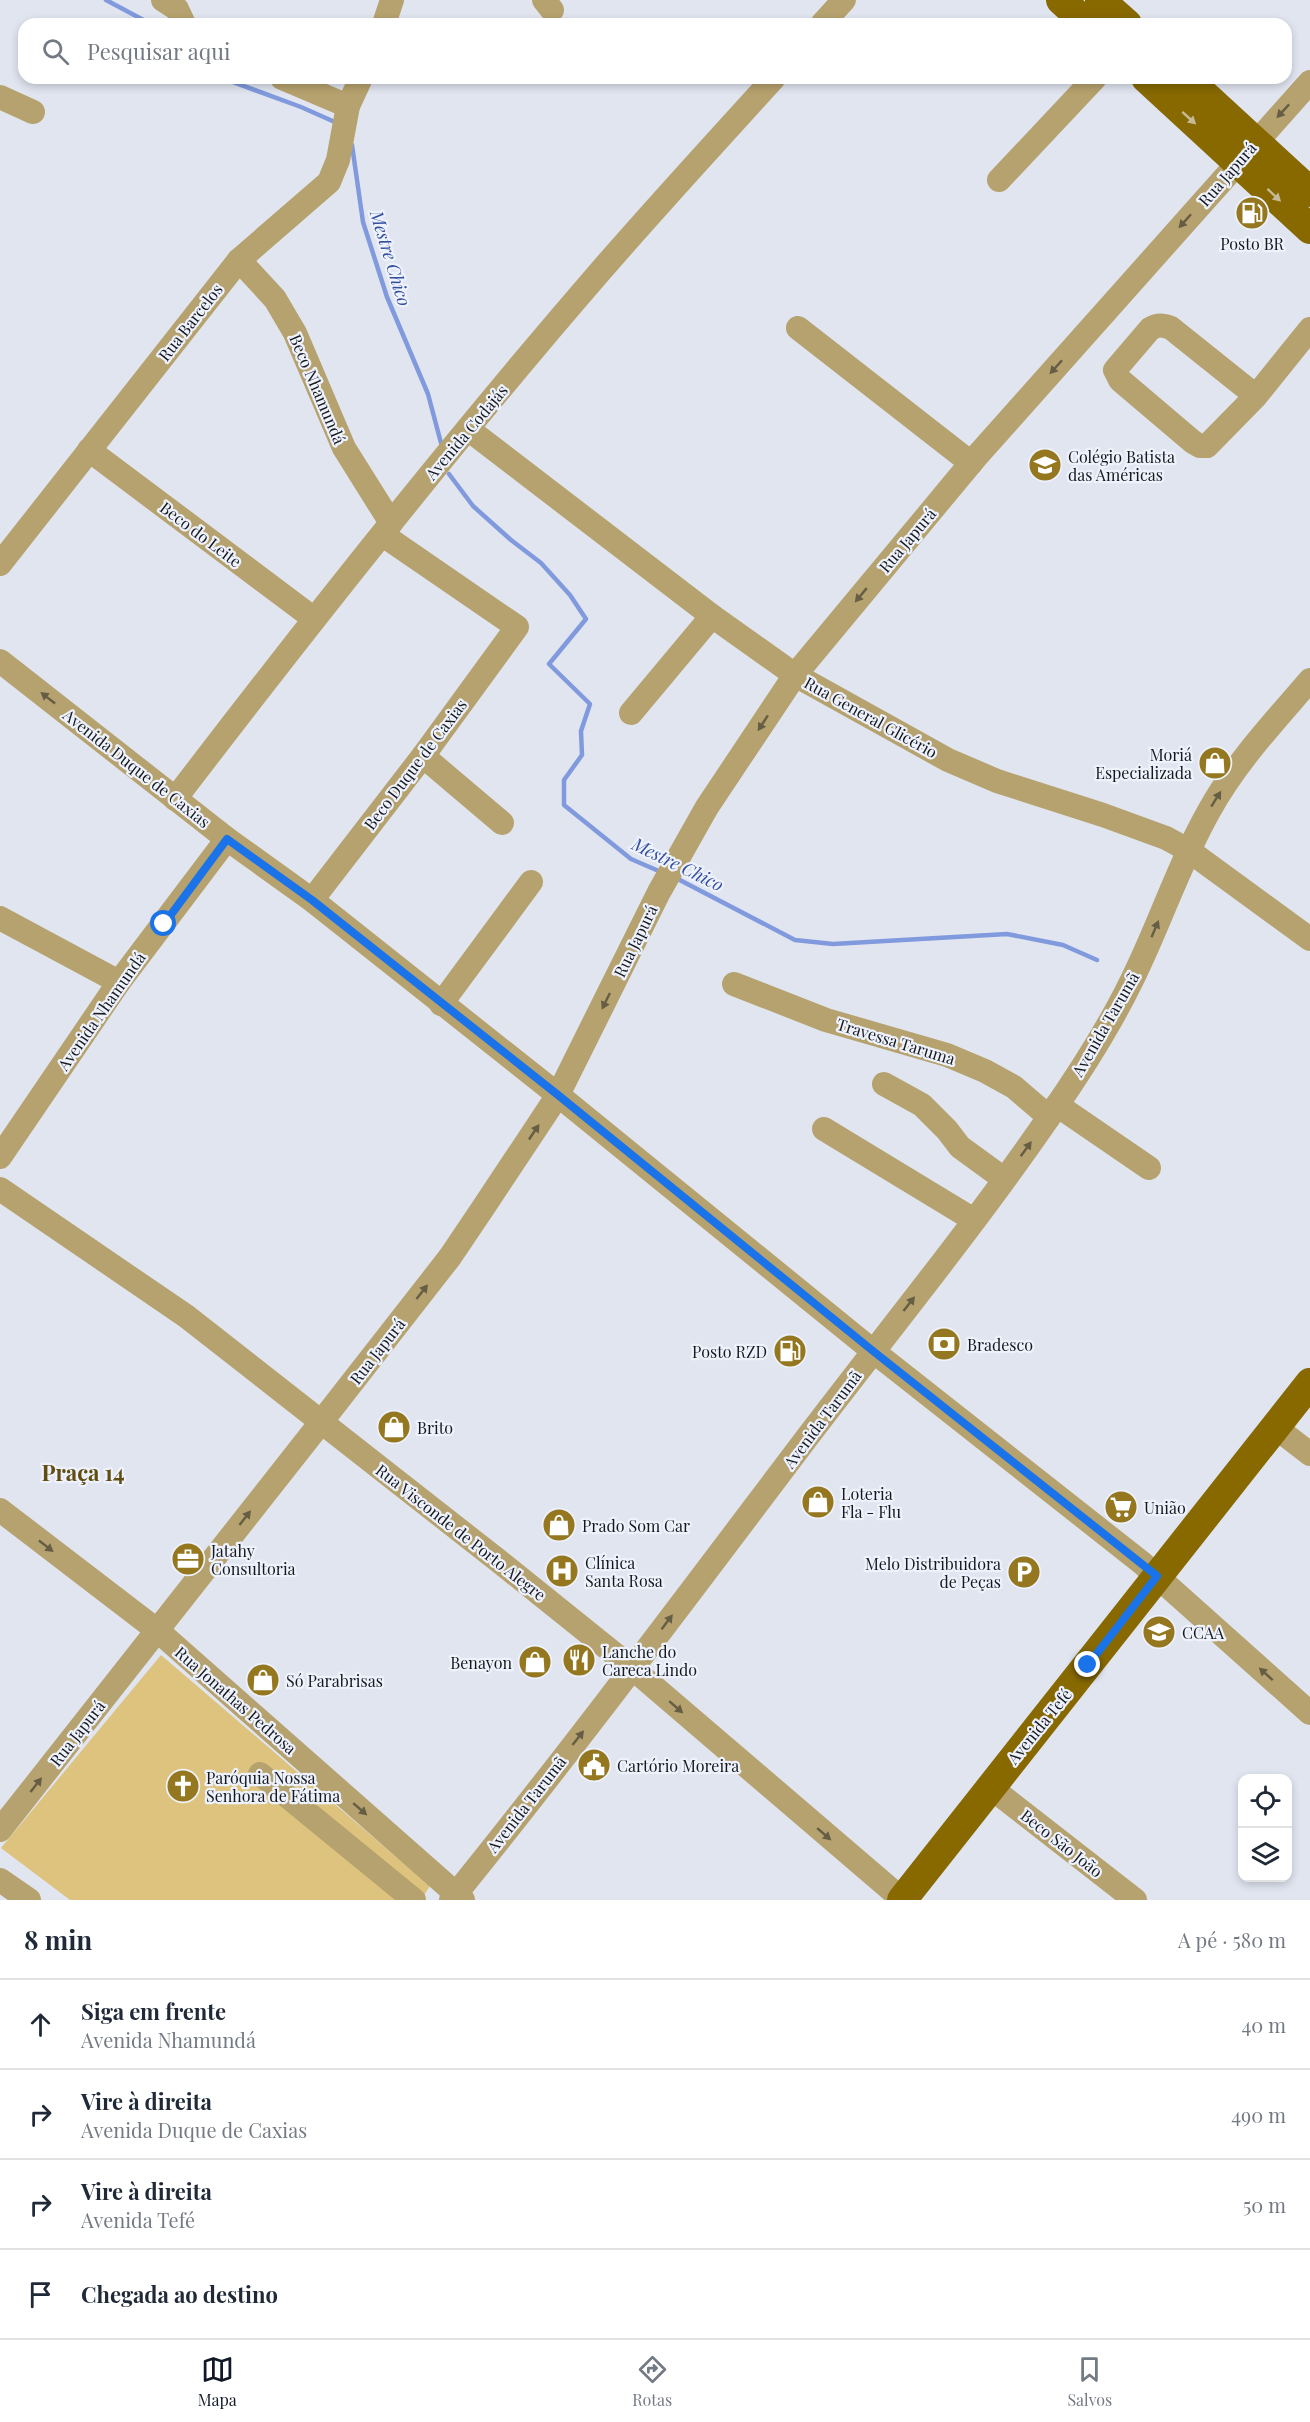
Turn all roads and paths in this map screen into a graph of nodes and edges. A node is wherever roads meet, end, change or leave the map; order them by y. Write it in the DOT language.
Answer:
graph roads {
  1 [pos="163,0"];
  2 [pos="392,0"];
  3 [pos="844,0"];
  4 [pos="1061,0"];
  5 [pos="1100,0"];
  6 [pos="181,18"];
  7 [pos="386,18"];
  8 [pos="828,18"];
  9 [pos="1080,18"];
  10 [pos="1120,18"];
  11 [pos="1310,82"];
  12 [pos="296,84"];
  13 [pos="357,84"];
  14 [pos="769,84"];
  15 [pos="1089,84"];
  16 [pos="1154,84"];
  17 [pos="1191,84"];
  18 [pos="0,97"];
  19 [pos="348,106"];
  20 [pos="33,112"];
  21 [pos="1247,151"];
  22 [pos="999,180"];
  23 [pos="1310,192"];
  24 [pos="1310,229"];
  25 [pos="239,260"];
  26 [pos="798,328"];
  27 [pos="1310,329"];
  28 [pos="1256,396"];
  29 [pos="468,429"];
  30 [pos="89,450"];
  31 [pos="971,463"];
  32 [pos="387,529"];
  33 [pos="0,564"];
  34 [pos="712,616"];
  35 [pos="314,618"];
  36 [pos="0,661"];
  37 [pos="795,675"];
  38 [pos="1310,681"];
  39 [pos="631,713"];
  40 [pos="423,756"];
  41 [pos="175,799"];
  42 [pos="502,823"];
  43 [pos="227,839"];
  44 [pos="1188,850"];
  45 [pos="531,882"];
  46 [pos="312,900"];
  47 [pos="0,918"];
  48 [pos="1310,939"];
  49 [pos="119,982"];
  50 [pos="734,984"];
  51 [pos="441,1004"];
  52 [pos="884,1084"];
  53 [pos="558,1095"];
  54 [pos="1053,1111"];
  55 [pos="824,1129"];
  56 [pos="3,1149"];
  57 [pos="1149,1168"];
  58 [pos="1004,1179"];
  59 [pos="0,1188"];
  60 [pos="974,1220"];
  61 [pos="873,1351"];
  62 [pos="1310,1383"];
  63 [pos="322,1421"];
  64 [pos="1275,1427"];
  65 [pos="1310,1454"];
  66 [pos="0,1510"];
  67 [pos="1157,1576"];
  68 [pos="158,1631"];
  69 [pos="632,1668"];
  70 [pos="1307,1703"];
  71 [pos="260,1774"];
  72 [pos="990,1787"];
  73 [pos="0,1830"];
  74 [pos="0,1880"];
  75 [pos="457,1898"];
  76 [pos="29,1900"];
  77 [pos="414,1900"];
  78 [pos="902,1900"];
  79 [pos="1135,1900"];
  1 -- 6 [label="street"];
  2 -- 7 [label="street"];
  3 -- 8 [label="street"];
  4 -- 9 [label="main road"];
  5 -- 10 [label="main road"];
  11 -- 21 [label="street, Rua Japurá, one-way"];
  12 -- 19 [label="street"];
  13 -- 19 [label="street, Rua Barcelos"];
  14 -- 29 [label="street, Avenida Codajás"];
  15 -- 22 [label="street"];
  16 -- 21 [label="main road, one-way"];
  17 -- 21 [label="main road"];
  18 -- 20 [label="street"];
  19 -- 25 [label="street, Rua Barcelos"];
  21 -- 23 [label="main road"];
  21 -- 24 [label="main road, one-way"];
  21 -- 31 [label="street, Rua Japurá, one-way"];
  25 -- 30 [label="street, Rua Barcelos"];
  25 -- 32 [label="street, Beco Nhamundá"];
  26 -- 31 [label="street"];
  27 -- 28 [label="street"];
  28 -- 28 [label="street"];
  29 -- 32 [label="street, Avenida Codajás"];
  29 -- 34 [label="street, Rua General Glicério"];
  30 -- 33 [label="street, Rua Barcelos"];
  30 -- 35 [label="street, Beco do Leite"];
  31 -- 37 [label="street, Rua Japurá, one-way"];
  32 -- 35 [label="street, Avenida Codajás"];
  32 -- 40 [label="street, Beco Duque de Caxias"];
  34 -- 37 [label="street, Rua General Glicério"];
  34 -- 39 [label="street"];
  35 -- 41 [label="street, Avenida Codajás"];
  41 -- 36 [label="street, Avenida Duque de Caxias, one-way"];
  37 -- 44 [label="street, Rua General Glicério"];
  37 -- 53 [label="street, Rua Japurá, one-way"];
  44 -- 38 [label="street, Avenida Tarumã, one-way"];
  40 -- 42 [label="street"];
  40 -- 46 [label="street, Beco Duque de Caxias"];
  41 -- 43 [label="street, Avenida Duque de Caxias"];
  43 -- 46 [label="street, Avenida Duque de Caxias"];
  43 -- 49 [label="street, Avenida Nhamundá"];
  44 -- 48 [label="street, Rua General Glicério"];
  54 -- 44 [label="street, Avenida Tarumã, one-way"];
  45 -- 51 [label="street"];
  46 -- 51 [label="street, Avenida Duque de Caxias"];
  47 -- 49 [label="street"];
  49 -- 56 [label="street, Avenida Nhamundá"];
  50 -- 54 [label="street, Travessa Taruma"];
  51 -- 53 [label="street, Avenida Duque de Caxias"];
  52 -- 58 [label="street"];
  53 -- 61 [label="street, Avenida Duque de Caxias"];
  63 -- 53 [label="street, Rua Japurá, one-way"];
  54 -- 57 [label="street, Travessa Taruma"];
  58 -- 54 [label="street, Avenida Tarumã, one-way"];
  55 -- 60 [label="street"];
  58 -- 60 [label="street, Avenida Tarumã"];
  59 -- 63 [label="street, Rua Visconde de Porto Alegre"];
  61 -- 60 [label="street, Avenida Tarumã, one-way"];
  61 -- 67 [label="street, Avenida Duque de Caxias"];
  69 -- 61 [label="street, Avenida Tarumã, one-way"];
  62 -- 64 [label="main road, Avenida Tefé"];
  68 -- 63 [label="street, Rua Japurá, one-way"];
  63 -- 69 [label="street, Rua Visconde de Porto Alegre"];
  64 -- 65 [label="street"];
  64 -- 67 [label="main road, Avenida Tefé"];
  66 -- 68 [label="street, Rua Jonathas Pedrosa, one-way"];
  70 -- 67 [label="street, Avenida Duque de Caxias, one-way"];
  67 -- 72 [label="main road, Avenida Tefé"];
  73 -- 68 [label="street, Rua Japurá, one-way"];
  68 -- 75 [label="street, Rua Jonathas Pedrosa, one-way"];
  75 -- 69 [label="street, Avenida Tarumã, one-way"];
  69 -- 78 [label="street, Rua Visconde de Porto Alegre, one-way"];
  71 -- 77 [label="street"];
  72 -- 78 [label="main road, Avenida Tefé"];
  72 -- 79 [label="street, Beco São João"];
  74 -- 76 [label="street"];
}
